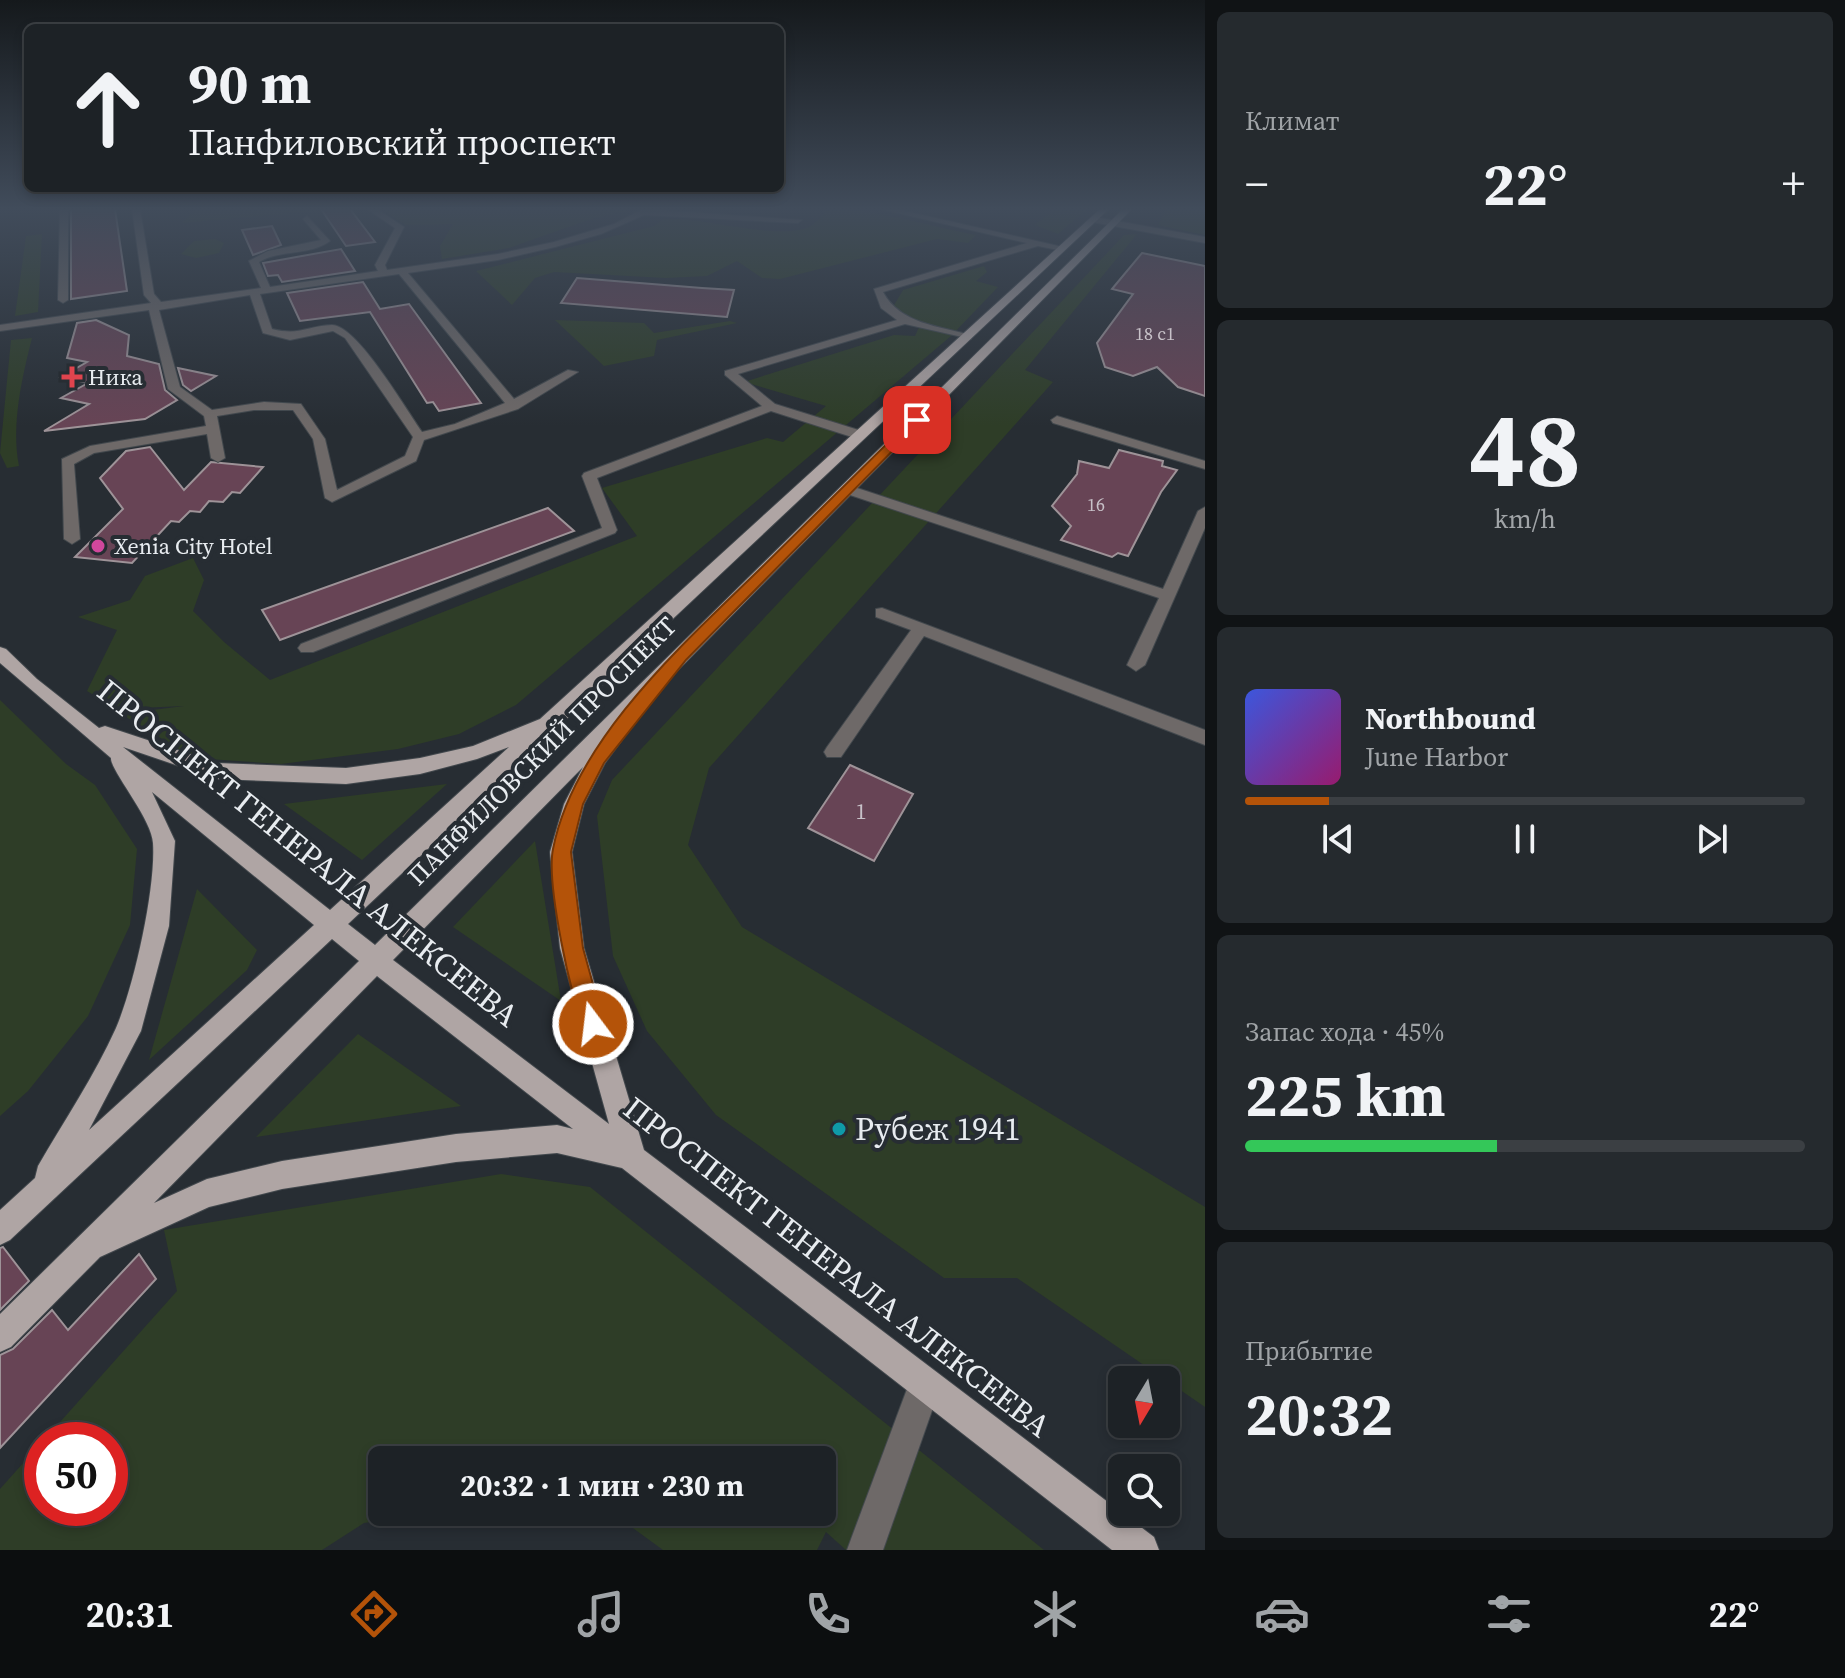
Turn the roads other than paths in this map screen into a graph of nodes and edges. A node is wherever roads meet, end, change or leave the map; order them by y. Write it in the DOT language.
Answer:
graph roads {
  1 [pos="63,281"];
  2 [pos="147,281"];
  3 [pos="258,281"];
  4 [pos="326,281"];
  5 [pos="411,281"];
  6 [pos="909,281"];
  7 [pos="1027,281"];
  8 [pos="1056,281"];
  9 [pos="260,291"];
  10 [pos="63,300"];
  11 [pos="158,305"];
  12 [pos="905,321"];
  13 [pos="0,328"];
  14 [pos="967,337"];
  15 [pos="572,372"];
  16 [pos="514,406"];
  17 [pos="771,407"];
  18 [pos="210,414"];
  19 [pos="1057,420"];
  20 [pos="213,429"];
  21 [pos="860,435"];
  22 [pos="419,437"];
  23 [pos="218,458"];
  24 [pos="1205,465"];
  25 [pos="849,490"];
  26 [pos="1205,511"];
  27 [pos="72,539"];
  28 [pos="1168,596"];
  29 [pos="882,613"];
  30 [pos="921,628"];
  31 [pos="307,648"];
  32 [pos="0,653"];
  33 [pos="680,656"];
  34 [pos="1136,665"];
  35 [pos="558,718"];
  36 [pos="94,729"];
  37 [pos="1205,738"];
  38 [pos="834,752"];
  39 [pos="330,923"];
  40 [pos="375,960"];
  41 [pos="632,1156"];
  42 [pos="36,1196"];
  43 [pos="0,1230"];
  44 [pos="89,1248"];
  45 [pos="0,1336"];
  46 [pos="925,1385"];
  47 [pos="865,1550"];
  48 [pos="1141,1550"];
  1 -- 10 [label="street"];
  2 -- 11 [label="street"];
  3 -- 9 [label="street"];
  4 -- 9 [label="street"];
  5 -- 16 [label="street"];
  6 -- 12 [label="street"];
  7 -- 14 [label="main road, ПАНФИЛОВСКИЙ ПРОСПЕКТ"];
  8 -- 25 [label="main road, ПАНФИЛОВСКИЙ ПРОСПЕКТ"];
  9 -- 11 [label="street"];
  9 -- 22 [label="street"];
  11 -- 13 [label="street"];
  11 -- 18 [label="street"];
  12 -- 14 [label="street"];
  12 -- 17 [label="street"];
  14 -- 21 [label="main road, ПАНФИЛОВСКИЙ ПРОСПЕКТ"];
  15 -- 16 [label="street"];
  16 -- 22 [label="street"];
  17 -- 21 [label="street"];
  17 -- 31 [label="street"];
  18 -- 20 [label="street"];
  18 -- 22 [label="street"];
  19 -- 24 [label="street"];
  20 -- 23 [label="street"];
  20 -- 27 [label="street"];
  21 -- 35 [label="main road, ПАНФИЛОВСКИЙ ПРОСПЕКТ"];
  25 -- 28 [label="street"];
  25 -- 33 [label="main road, ПАНФИЛОВСКИЙ ПРОСПЕКТ"];
  26 -- 28 [label="street"];
  28 -- 34 [label="street"];
  29 -- 30 [label="street"];
  30 -- 37 [label="street"];
  30 -- 38 [label="street"];
  32 -- 36 [label="main road, ПРОСПЕКТ ГЕНЕРАЛА АЛЕКСЕЕВА"];
  33 -- 40 [label="main road, ПАНФИЛОВСКИЙ ПРОСПЕКТ"];
  33 -- 41 [label="main road"];
  35 -- 36 [label="main road"];
  35 -- 39 [label="main road, ПАНФИЛОВСКИЙ ПРОСПЕКТ"];
  36 -- 39 [label="main road, ПРОСПЕКТ ГЕНЕРАЛА АЛЕКСЕЕВА"];
  36 -- 42 [label="main road"];
  39 -- 40 [label="main road, ПРОСПЕКТ ГЕНЕРАЛА АЛЕКСЕЕВА"];
  39 -- 42 [label="main road, ПАНФИЛОВСКИЙ ПРОСПЕКТ"];
  40 -- 41 [label="main road, ПРОСПЕКТ ГЕНЕРАЛА АЛЕКСЕЕВА"];
  40 -- 44 [label="main road, ПАНФИЛОВСКИЙ ПРОСПЕКТ"];
  41 -- 44 [label="main road"];
  41 -- 46 [label="main road, ПРОСПЕКТ ГЕНЕРАЛА АЛЕКСЕЕВА"];
  42 -- 43 [label="main road, ПАНФИЛОВСКИЙ ПРОСПЕКТ"];
  44 -- 45 [label="main road, ПАНФИЛОВСКИЙ ПРОСПЕКТ"];
  46 -- 47 [label="street"];
  46 -- 48 [label="main road, ПРОСПЕКТ ГЕНЕРАЛА АЛЕКСЕЕВА"];
}
